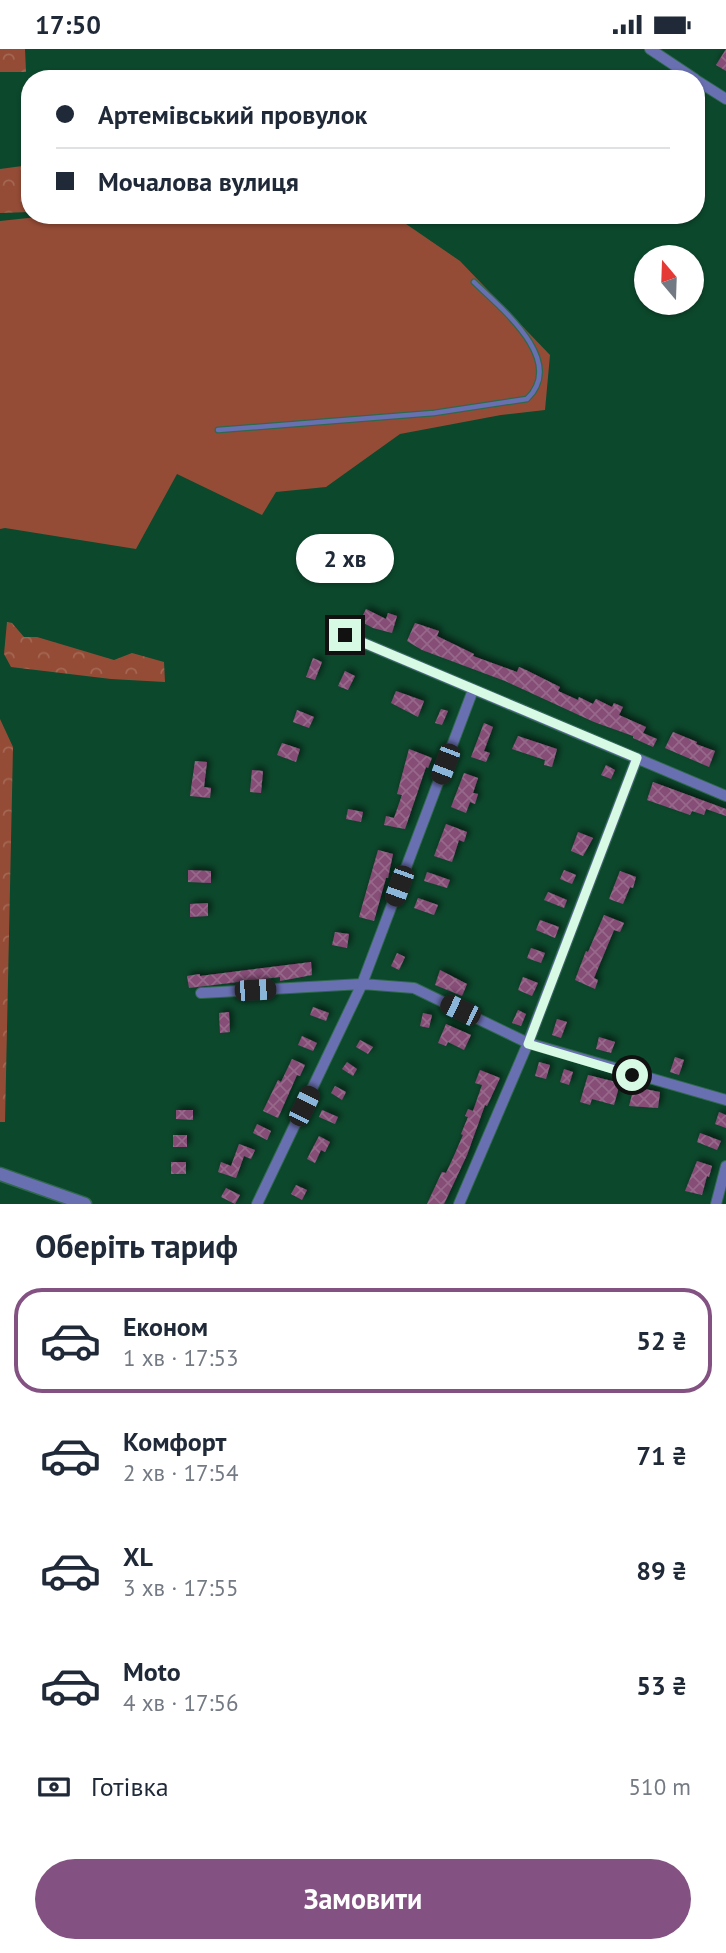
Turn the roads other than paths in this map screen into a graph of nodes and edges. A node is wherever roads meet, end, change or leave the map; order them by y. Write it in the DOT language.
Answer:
graph roads {
  1 [pos="650,49"];
  2 [pos="682,70"];
  3 [pos="705,85"];
  4 [pos="726,99"];
  5 [pos="474,282"];
  6 [pos="218,429"];
  7 [pos="345,635"];
  8 [pos="473,690"];
  9 [pos="637,758"];
  10 [pos="726,796"];
  11 [pos="362,984"];
  12 [pos="201,993"];
  13 [pos="528,1044"];
  14 [pos="726,1100"];
  15 [pos="726,1166"];
  16 [pos="0,1174"];
  17 [pos="85,1204"];
  18 [pos="257,1204"];
  19 [pos="459,1204"];
  20 [pos="716,1204"];
  1 -- 2 [label="street"];
  3 -- 4 [label="street"];
  5 -- 6 [label="lane"];
  7 -- 8 [label="street"];
  8 -- 9 [label="street"];
  8 -- 11 [label="street"];
  9 -- 10 [label="street"];
  9 -- 13 [label="street"];
  11 -- 12 [label="street"];
  11 -- 13 [label="street"];
  11 -- 18 [label="street"];
  13 -- 14 [label="street"];
  13 -- 19 [label="street"];
  15 -- 20 [label="street"];
  16 -- 17 [label="street"];
}
